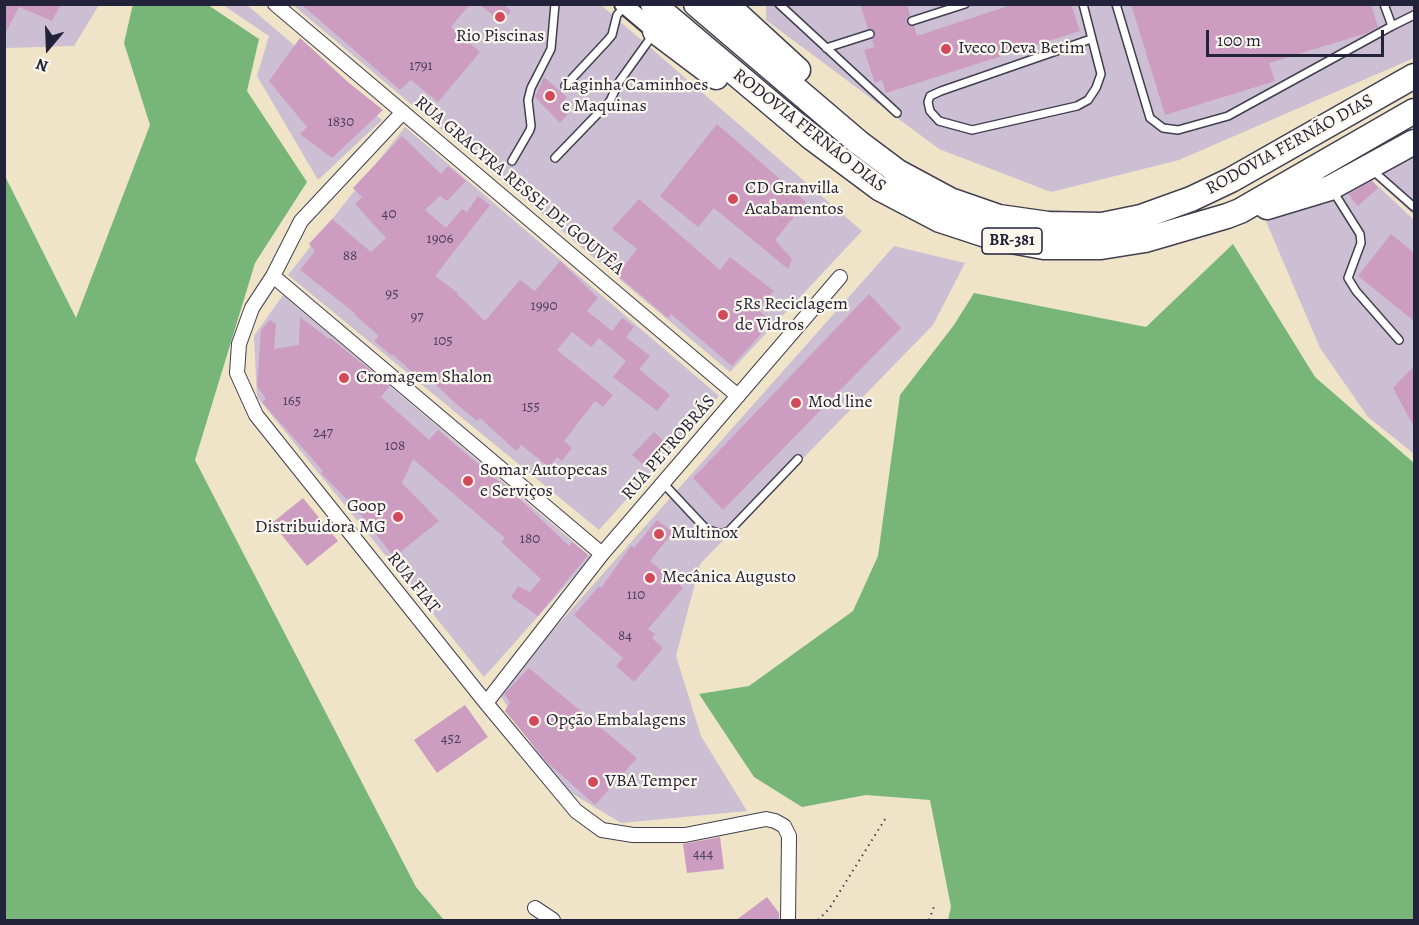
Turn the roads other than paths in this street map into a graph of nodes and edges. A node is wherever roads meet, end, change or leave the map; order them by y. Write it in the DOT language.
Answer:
graph roads {
  1 [pos="275,4"];
  2 [pos="555,4"];
  3 [pos="653,4"];
  4 [pos="696,4"];
  5 [pos="726,4"];
  6 [pos="779,4"];
  7 [pos="965,4"];
  8 [pos="1083,4"];
  9 [pos="1116,4"];
  10 [pos="1384,4"];
  11 [pos="624,5"];
  12 [pos="1414,15"];
  13 [pos="912,21"];
  14 [pos="1392,26"];
  15 [pos="656,31"];
  16 [pos="870,34"];
  17 [pos="1091,39"];
  18 [pos="826,48"];
  19 [pos="1414,76"];
  20 [pos="565,86"];
  21 [pos="1414,111"];
  22 [pos="404,112"];
  23 [pos="897,112"];
  24 [pos="812,138"];
  25 [pos="858,142"];
  26 [pos="1414,142"];
  27 [pos="555,158"];
  28 [pos="512,161"];
  29 [pos="1368,167"];
  30 [pos="1330,188"];
  31 [pos="1414,207"];
  32 [pos="1240,211"];
  33 [pos="273,276"];
  34 [pos="840,277"];
  35 [pos="1399,340"];
  36 [pos="738,396"];
  37 [pos="798,459"];
  38 [pos="663,483"];
  39 [pos="602,554"];
  40 [pos="486,703"];
  41 [pos="536,908"];
  42 [pos="553,921"];
  43 [pos="788,921"];
  1 -- 22 [label="street, RUA GRACYRA RESSE DE GOUVÊA"];
  2 -- 28 [label="lane"];
  3 -- 24 [label="highway, RODOVIA FERNÃO DIAS / BR-381"];
  4 -- 25 [label="highway, RODOVIA FERNÃO DIAS / BR-381"];
  5 -- 25 [label="highway, BR-381"];
  6 -- 18 [label="lane"];
  7 -- 13 [label="lane"];
  8 -- 17 [label="lane"];
  9 -- 14 [label="lane"];
  10 -- 14 [label="lane"];
  11 -- 15 [label="street"];
  11 -- 20 [label="lane"];
  12 -- 14 [label="lane"];
  15 -- 24 [label="highway"];
  15 -- 27 [label="lane"];
  16 -- 18 [label="lane"];
  17 -- 17 [label="lane"];
  18 -- 23 [label="lane"];
  19 -- 25 [label="highway, RODOVIA FERNÃO DIAS / BR-381"];
  21 -- 32 [label="highway, RODOVIA FERNÃO DIAS / BR-381"];
  22 -- 33 [label="street, RUA FIAT"];
  22 -- 36 [label="street, RUA GRACYRA RESSE DE GOUVÊA"];
  24 -- 32 [label="highway, RODOVIA FERNÃO DIAS / BR-381"];
  26 -- 29 [label="highway"];
  29 -- 30 [label="highway"];
  29 -- 31 [label="lane"];
  30 -- 32 [label="highway"];
  30 -- 35 [label="lane"];
  33 -- 39 [label="street"];
  33 -- 40 [label="street, RUA FIAT"];
  34 -- 36 [label="street, RUA PETROBRÁS"];
  36 -- 38 [label="street, RUA PETROBRÁS"];
  37 -- 38 [label="lane"];
  38 -- 39 [label="street, RUA PETROBRÁS"];
  39 -- 40 [label="street, RUA PETROBRÁS"];
  40 -- 43 [label="street, RUA FIAT"];
  41 -- 42 [label="street"];
}
